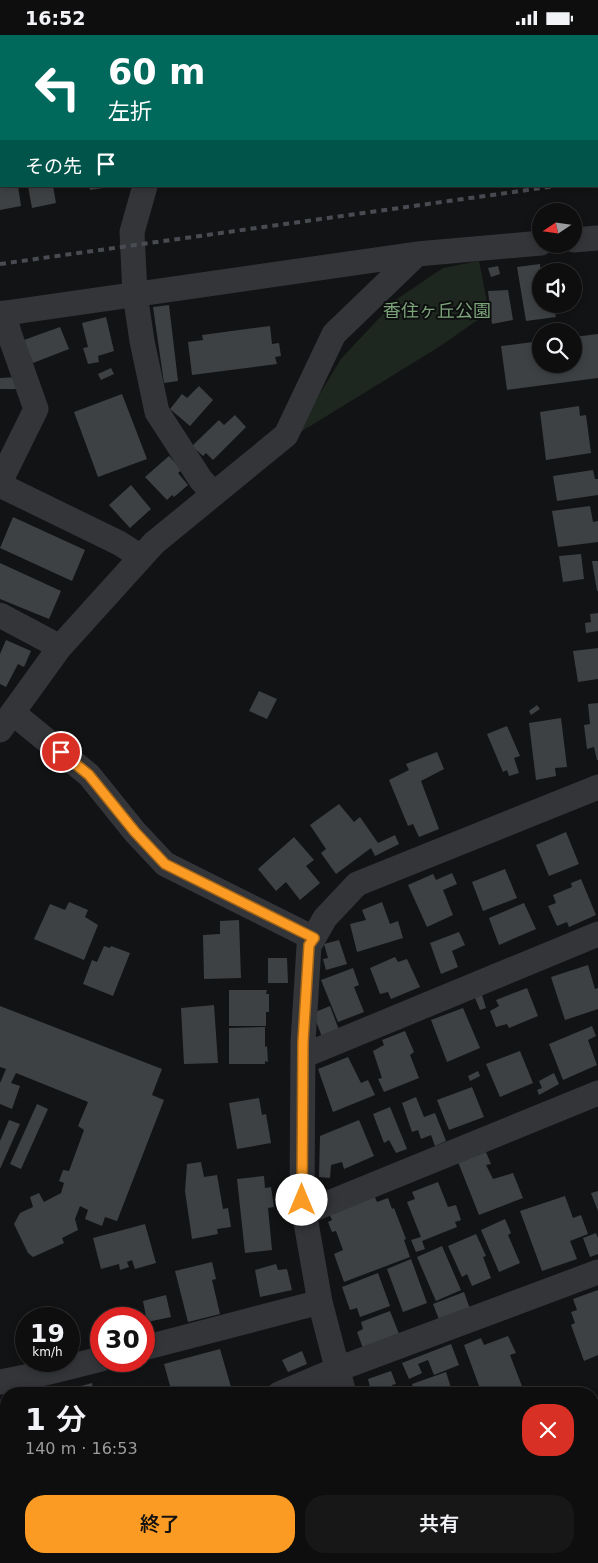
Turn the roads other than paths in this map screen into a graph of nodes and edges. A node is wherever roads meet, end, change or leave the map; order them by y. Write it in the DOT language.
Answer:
graph roads {
  1 [pos="145,187"];
  2 [pos="598,238"];
  3 [pos="582,239"];
  4 [pos="532,244"];
  5 [pos="417,254"];
  6 [pos="135,294"];
  7 [pos="2,313"];
  8 [pos="0,484"];
  9 [pos="214,494"];
  10 [pos="141,557"];
  11 [pos="0,615"];
  12 [pos="60,647"];
  13 [pos="7,721"];
  14 [pos="598,787"];
  15 [pos="598,934"];
  16 [pos="314,938"];
  17 [pos="303,1056"];
  18 [pos="598,1093"];
  19 [pos="304,1213"];
  20 [pos="598,1272"];
  21 [pos="320,1302"];
  22 [pos="155,1345"];
  23 [pos="90,1362"];
  24 [pos="338,1369"];
  25 [pos="0,1382"];
  26 [pos="296,1387"];
  27 [pos="342,1387"];
  1 -- 6 [label="street"];
  2 -- 3 [label="street"];
  4 -- 5 [label="street"];
  5 -- 6 [label="street"];
  5 -- 9 [label="street"];
  6 -- 7 [label="street"];
  6 -- 9 [label="street"];
  7 -- 8 [label="street"];
  8 -- 10 [label="street"];
  9 -- 10 [label="street"];
  10 -- 12 [label="street"];
  11 -- 12 [label="street"];
  12 -- 13 [label="street"];
  13 -- 16 [label="street"];
  14 -- 16 [label="street"];
  15 -- 17 [label="street"];
  16 -- 17 [label="street"];
  17 -- 19 [label="street"];
  18 -- 19 [label="street"];
  19 -- 21 [label="street"];
  20 -- 24 [label="street"];
  21 -- 22 [label="street"];
  21 -- 24 [label="street"];
  23 -- 25 [label="street"];
  24 -- 26 [label="street"];
  24 -- 27 [label="street"];
}
